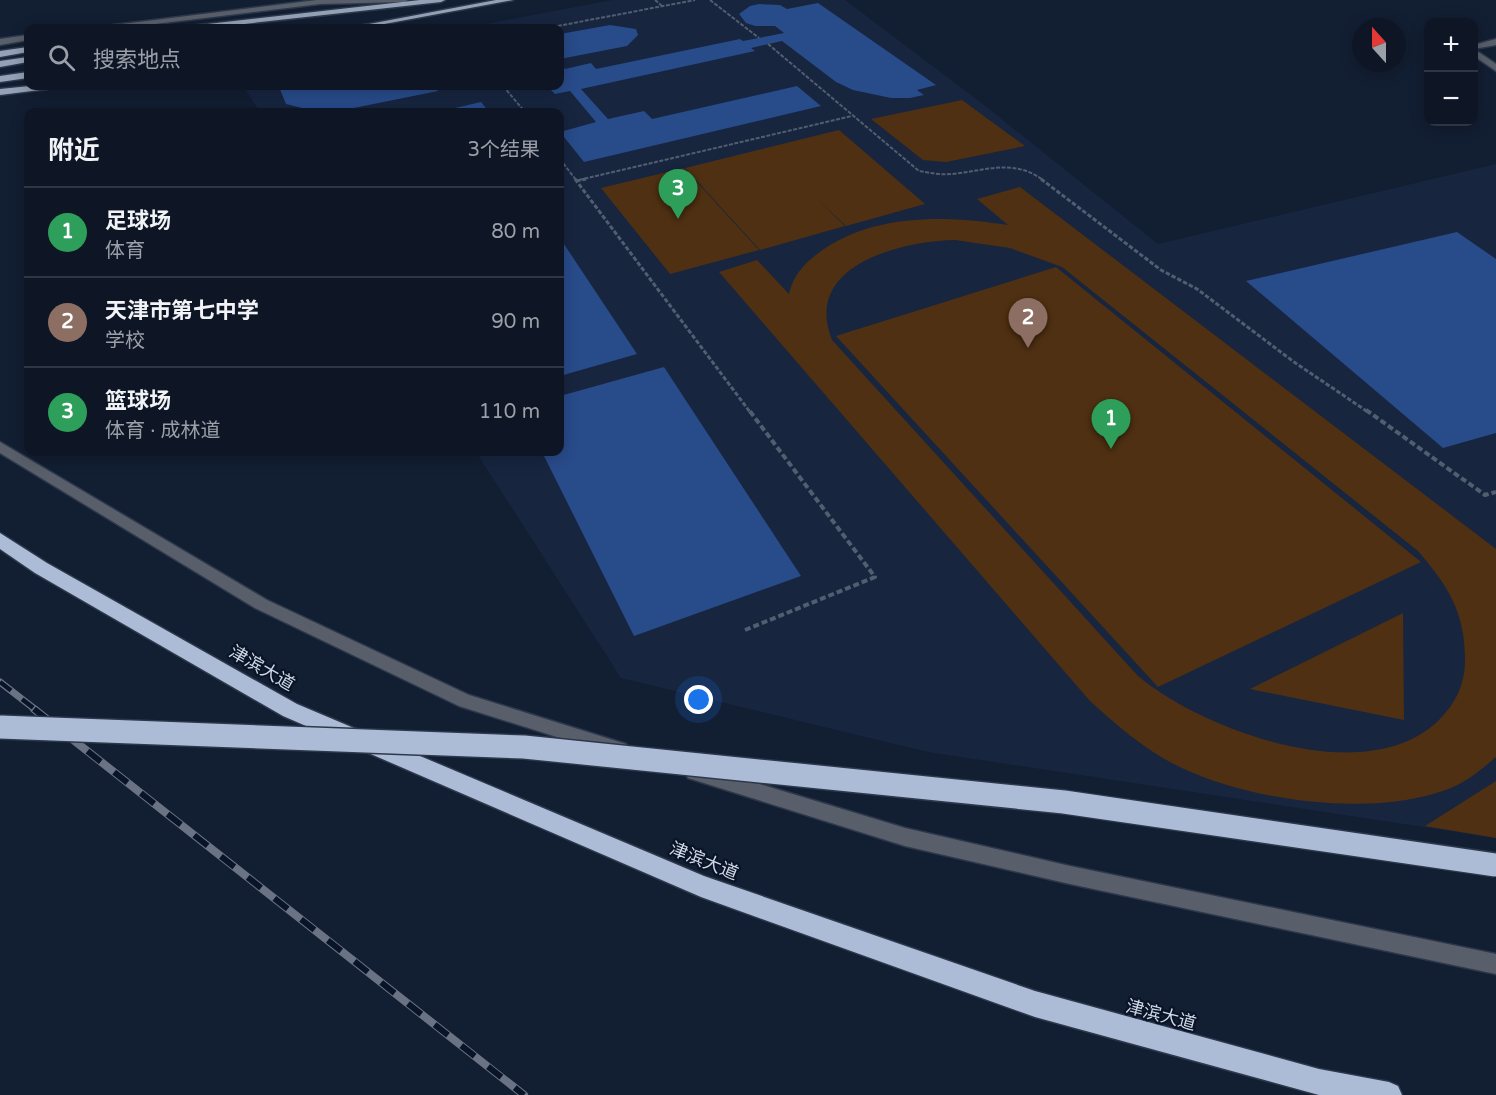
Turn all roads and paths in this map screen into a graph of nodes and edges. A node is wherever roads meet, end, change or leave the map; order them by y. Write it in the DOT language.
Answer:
graph roads {
  1 [pos="404,0"];
  2 [pos="442,0"];
  3 [pos="509,0"];
  4 [pos="654,0"];
  5 [pos="695,0"];
  6 [pos="710,0"];
  7 [pos="662,6"];
  8 [pos="139,24"];
  9 [pos="222,24"];
  10 [pos="287,24"];
  11 [pos="386,24"];
  12 [pos="564,25"];
  13 [pos="759,38"];
  14 [pos="24,39"];
  15 [pos="0,42"];
  16 [pos="1496,42"];
  17 [pos="768,44"];
  18 [pos="1478,46"];
  19 [pos="24,51"];
  20 [pos="0,54"];
  21 [pos="1478,55"];
  22 [pos="24,61"];
  23 [pos="0,64"];
  24 [pos="1496,68"];
  25 [pos="24,76"];
  26 [pos="0,79"];
  27 [pos="24,89"];
  28 [pos="506,90"];
  29 [pos="0,92"];
  30 [pos="522,108"];
  31 [pos="852,116"];
  32 [pos="564,164"];
  33 [pos="576,181"];
  34 [pos="0,447"];
  35 [pos="1496,492"];
  36 [pos="0,540"];
  37 [pos="745,630"];
  38 [pos="0,727"];
  39 [pos="1496,865"];
  40 [pos="1496,964"];
  41 [pos="1389,1095"];
  1 -- 8 [label="street"];
  2 -- 9 [label="main road"];
  2 -- 10 [label="main road"];
  3 -- 11 [label="main road"];
  4 -- 7 [label="path"];
  5 -- 7 [label="path"];
  6 -- 13 [label="path"];
  7 -- 12 [label="path"];
  14 -- 15 [label="street"];
  16 -- 18 [label="street"];
  17 -- 31 [label="path"];
  19 -- 20 [label="main road"];
  21 -- 24 [label="street"];
  22 -- 23 [label="main road"];
  25 -- 26 [label="main road"];
  27 -- 29 [label="main road"];
  28 -- 30 [label="path"];
  31 -- 33 [label="path"];
  31 -- 35 [label="path"];
  32 -- 33 [label="path"];
  33 -- 37 [label="path"];
  34 -- 40 [label="street"];
  36 -- 41 [label="highway, 津滨大道, bridge"];
  38 -- 39 [label="highway, bridge"];
}
